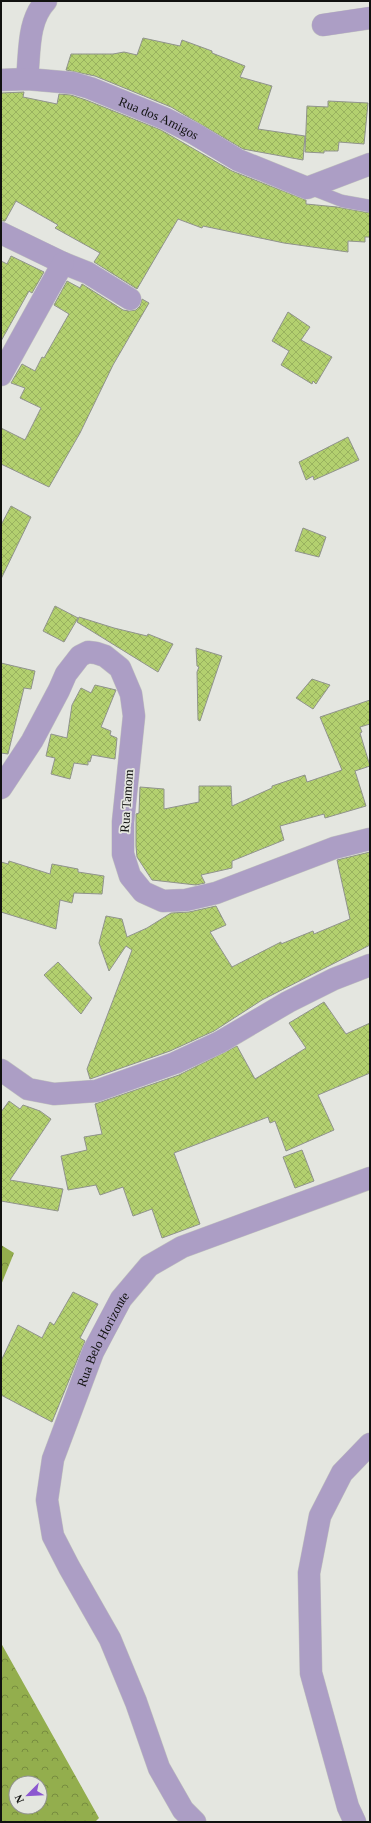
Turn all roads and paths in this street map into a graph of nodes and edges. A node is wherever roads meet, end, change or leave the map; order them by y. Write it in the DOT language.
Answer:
graph roads {
  1 [pos="46,1"];
  2 [pos="370,18"];
  3 [pos="323,25"];
  4 [pos="27,79"];
  5 [pos="1,80"];
  6 [pos="370,164"];
  7 [pos="308,188"];
  8 [pos="370,206"];
  9 [pos="1,233"];
  10 [pos="63,263"];
  11 [pos="130,299"];
  12 [pos="1,375"];
  13 [pos="1,788"];
  14 [pos="370,839"];
  15 [pos="370,965"];
  16 [pos="1,1070"];
  17 [pos="370,1178"];
  18 [pos="370,1444"];
  19 [pos="195,1822"];
  20 [pos="355,1822"];
  1 -- 4 [label="street"];
  2 -- 3 [label="street"];
  4 -- 5 [label="street, Rua dos Amigos"];
  4 -- 7 [label="street, Rua dos Amigos"];
  6 -- 7 [label="street"];
  7 -- 8 [label="lane"];
  9 -- 10 [label="street"];
  10 -- 11 [label="street"];
  10 -- 12 [label="street"];
  13 -- 14 [label="street, Rua Tamom"];
  15 -- 16 [label="street"];
  17 -- 19 [label="street, Rua Belo Horizonte"];
  18 -- 20 [label="street"];
}
